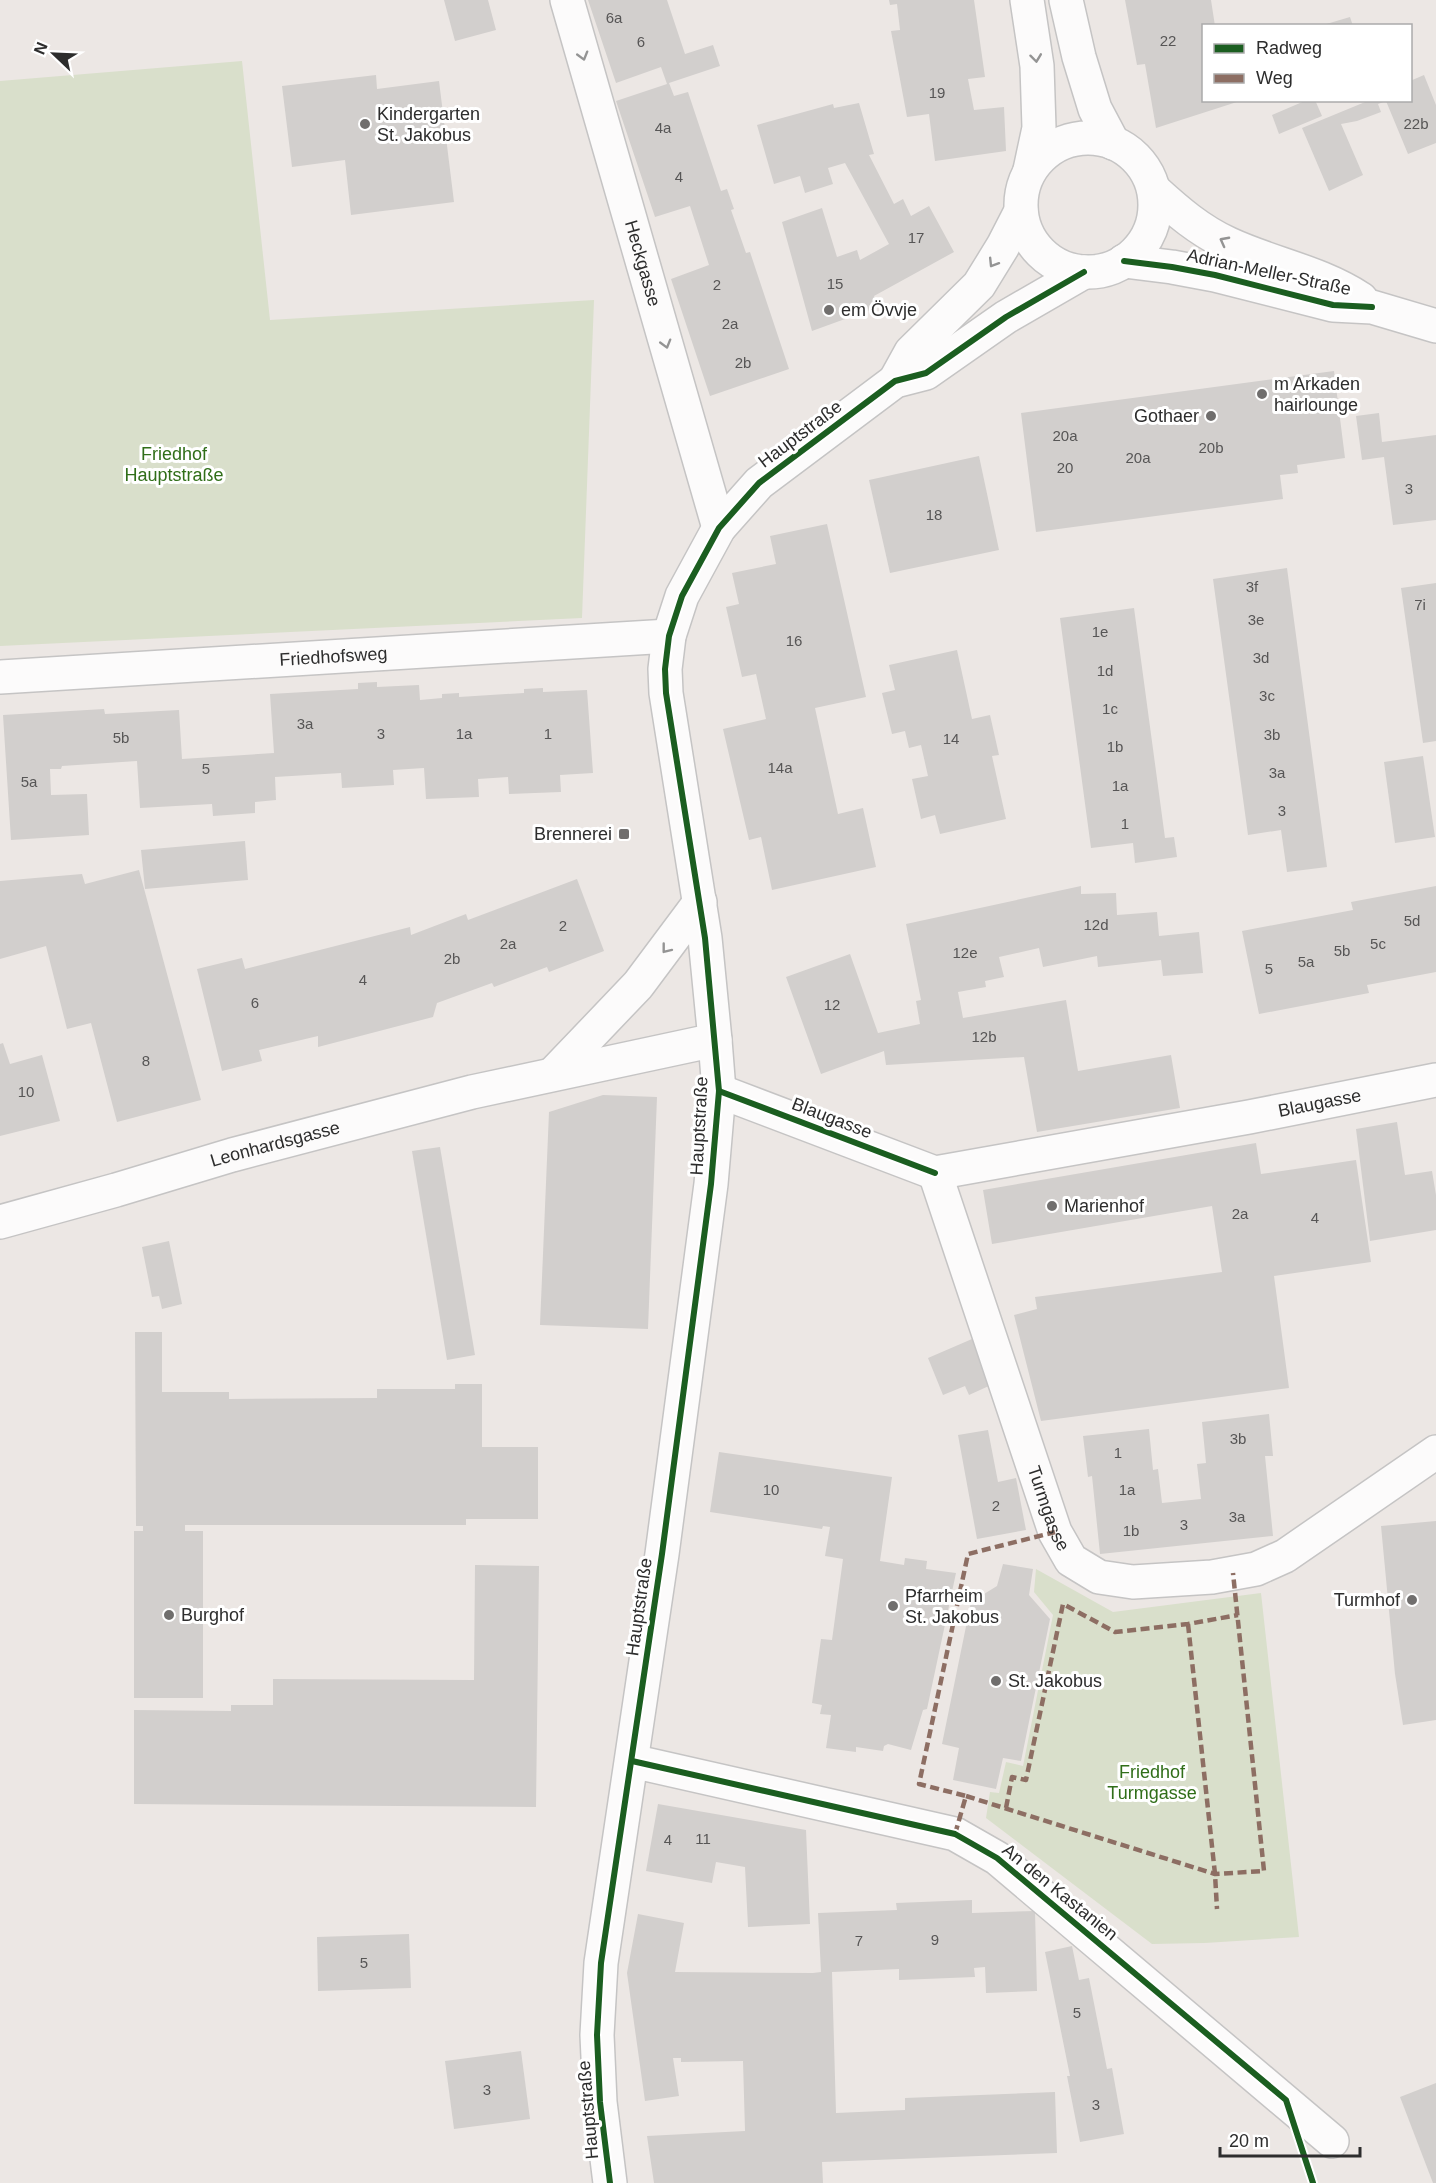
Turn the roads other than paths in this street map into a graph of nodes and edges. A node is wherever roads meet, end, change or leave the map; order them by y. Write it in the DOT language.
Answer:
graph roads {
  1 [pos="567,0"];
  2 [pos="1028,0"];
  3 [pos="1066,0"];
  4 [pos="1113,143"];
  5 [pos="1030,170"];
  6 [pos="1154,190"];
  7 [pos="1021,211"];
  8 [pos="1124,261"];
  9 [pos="1084,272"];
  10 [pos="1372,307"];
  11 [pos="1436,326"];
  12 [pos="895,381"];
  13 [pos="719,528"];
  14 [pos="669,636"];
  15 [pos="0,677"];
  16 [pos="700,902"];
  17 [pos="715,1040"];
  18 [pos="554,1074"];
  19 [pos="1436,1080"];
  20 [pos="719,1091"];
  21 [pos="935,1173"];
  22 [pos="0,1222"];
  23 [pos="1436,1452"];
  24 [pos="632,1761"];
  25 [pos="1332,2141"];
  26 [pos="610,2183"];
  1 -- 13 [label="street, Heckgasse, one-way"];
  2 -- 5 [label="street, one-way"];
  3 -- 4 [label="street"];
  4 -- 5 [label="street"];
  4 -- 6 [label="street"];
  5 -- 7 [label="street"];
  6 -- 8 [label="street"];
  10 -- 6 [label="street, Adrian-Meller-Straße, one-way"];
  7 -- 9 [label="street"];
  7 -- 12 [label="street, Hauptstraße, one-way"];
  8 -- 9 [label="street"];
  8 -- 10 [label="street, Adrian-Meller-Straße"];
  9 -- 12 [label="street, Hauptstraße"];
  10 -- 11 [label="street, Adrian-Meller-Straße"];
  12 -- 13 [label="street, Hauptstraße"];
  13 -- 14 [label="street, Hauptstraße"];
  14 -- 15 [label="street, Friedhofsweg"];
  14 -- 16 [label="street, Hauptstraße"];
  16 -- 17 [label="street, Hauptstraße"];
  16 -- 18 [label="street, one-way"];
  17 -- 18 [label="street, Leonhardsgasse"];
  17 -- 20 [label="street, Hauptstraße"];
  18 -- 22 [label="street, Leonhardsgasse"];
  19 -- 21 [label="street, Blaugasse"];
  20 -- 21 [label="street, Blaugasse"];
  20 -- 24 [label="street, Hauptstraße"];
  21 -- 23 [label="street, Turmgasse"];
  24 -- 25 [label="street, An den Kastanien"];
  24 -- 26 [label="street, Hauptstraße"];
}
